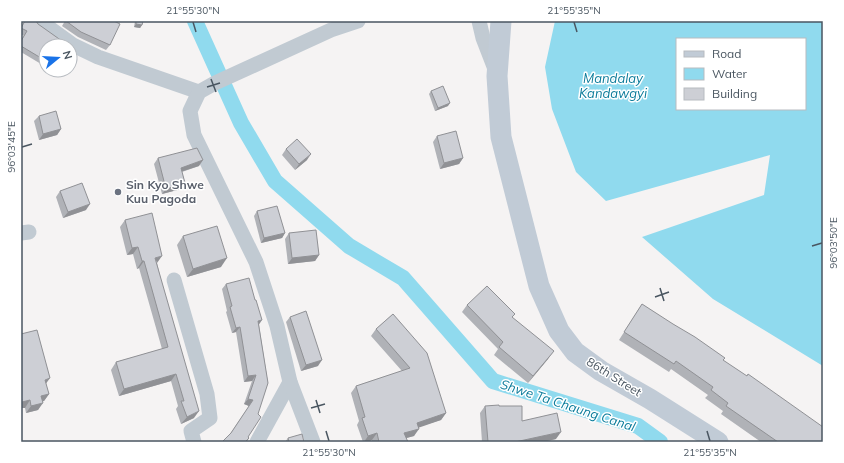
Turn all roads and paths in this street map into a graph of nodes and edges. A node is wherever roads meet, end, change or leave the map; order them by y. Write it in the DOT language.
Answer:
graph roads {
  1 [pos="40,21"];
  2 [pos="358,21"];
  3 [pos="479,21"];
  4 [pos="501,21"];
  5 [pos="497,76"];
  6 [pos="199,92"];
  7 [pos="174,280"];
  8 [pos="290,382"];
  9 [pos="194,442"];
  10 [pos="256,442"];
  11 [pos="313,442"];
  12 [pos="718,442"];
  1 -- 6 [label="street"];
  2 -- 6 [label="street"];
  3 -- 5 [label="street"];
  4 -- 5 [label="main road, 86th Street"];
  5 -- 12 [label="main road, 86th Street"];
  6 -- 8 [label="street"];
  7 -- 9 [label="street"];
  8 -- 10 [label="street"];
  8 -- 11 [label="street"];
}
